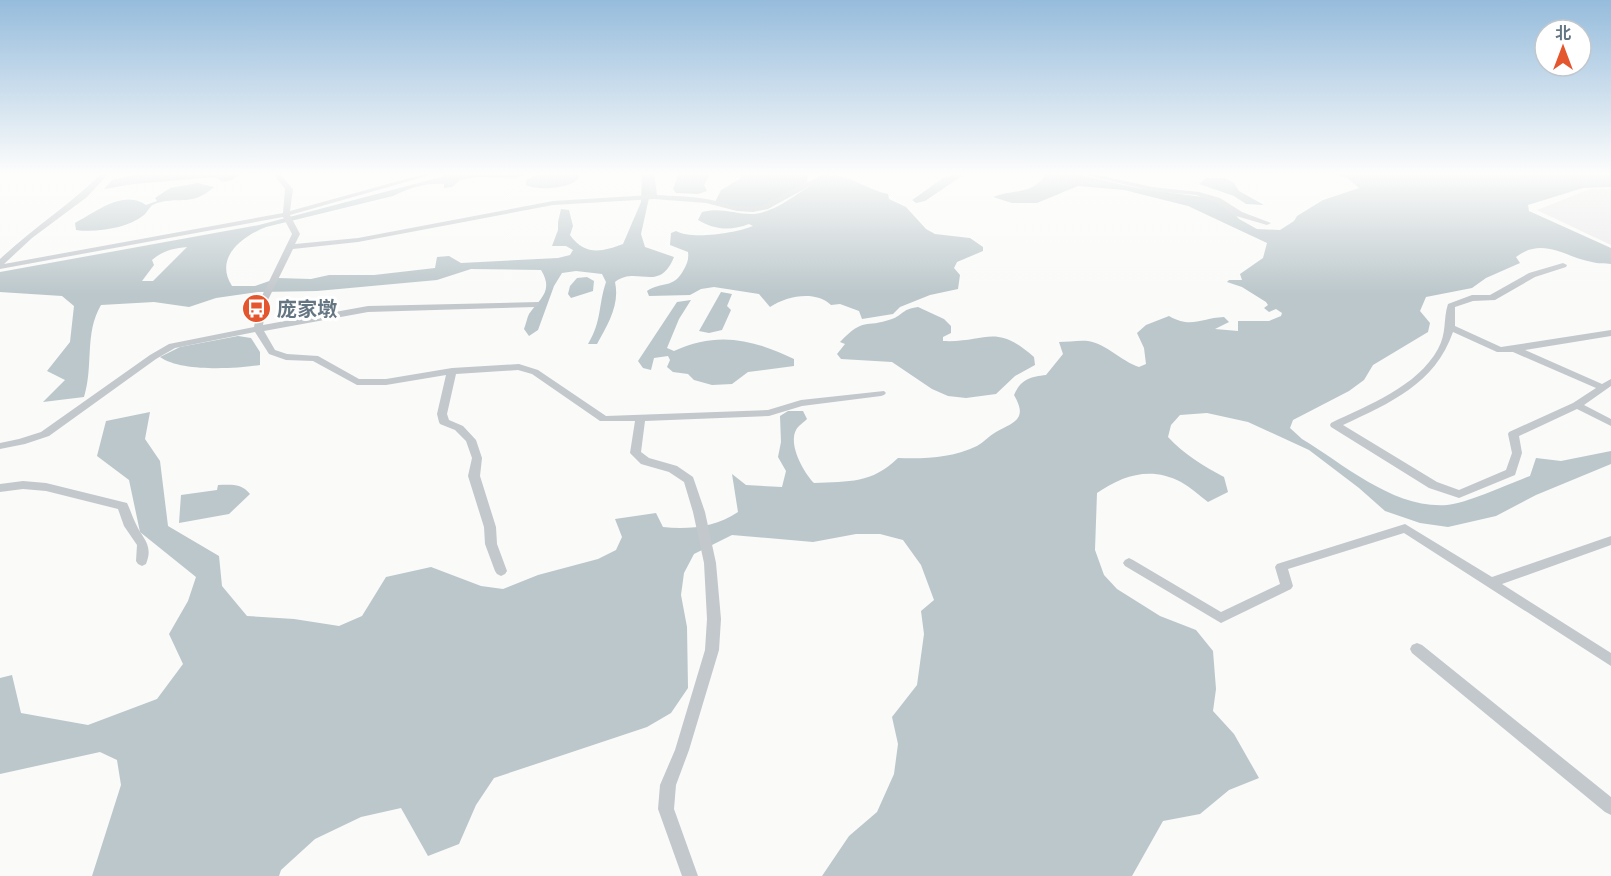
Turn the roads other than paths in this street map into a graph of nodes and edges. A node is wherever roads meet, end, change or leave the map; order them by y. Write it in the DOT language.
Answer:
graph roads {
  1 [pos="61,213"];
  2 [pos="288,213"];
  3 [pos="302,213"];
  4 [pos="501,213"];
  5 [pos="1237,213"];
  6 [pos="288,217"];
  7 [pos="1267,223"];
  8 [pos="290,247"];
  9 [pos="1563,264"];
  10 [pos="0,265"];
  11 [pos="536,304"];
  12 [pos="1450,327"];
  13 [pos="258,330"];
  14 [pos="1611,333"];
  15 [pos="1514,349"];
  16 [pos="452,371"];
  17 [pos="1606,385"];
  18 [pos="881,393"];
  19 [pos="1577,405"];
  20 [pos="640,419"];
  21 [pos="1611,423"];
  22 [pos="0,446"];
  23 [pos="0,488"];
  24 [pos="1611,540"];
  25 [pos="142,561"];
  26 [pos="1129,563"];
  27 [pos="501,571"];
  28 [pos="1490,583"];
  29 [pos="1417,649"];
  30 [pos="1611,660"];
  31 [pos="1611,807"];
  32 [pos="690,876"];
  1 -- 10 [label="street"];
  2 -- 6 [label="street"];
  3 -- 6 [label="street"];
  4 -- 8 [label="street"];
  5 -- 7 [label="street"];
  6 -- 8 [label="street"];
  6 -- 10 [label="street"];
  8 -- 13 [label="street"];
  9 -- 12 [label="street"];
  11 -- 13 [label="street"];
  12 -- 15 [label="street"];
  12 -- 19 [label="street"];
  13 -- 16 [label="street"];
  13 -- 22 [label="street"];
  14 -- 15 [label="street"];
  15 -- 17 [label="street"];
  16 -- 20 [label="street"];
  16 -- 27 [label="street"];
  17 -- 19 [label="street"];
  18 -- 20 [label="street"];
  19 -- 21 [label="street"];
  20 -- 32 [label="street"];
  23 -- 25 [label="street"];
  24 -- 28 [label="street"];
  26 -- 28 [label="street"];
  28 -- 30 [label="street"];
  29 -- 31 [label="street"];
}
